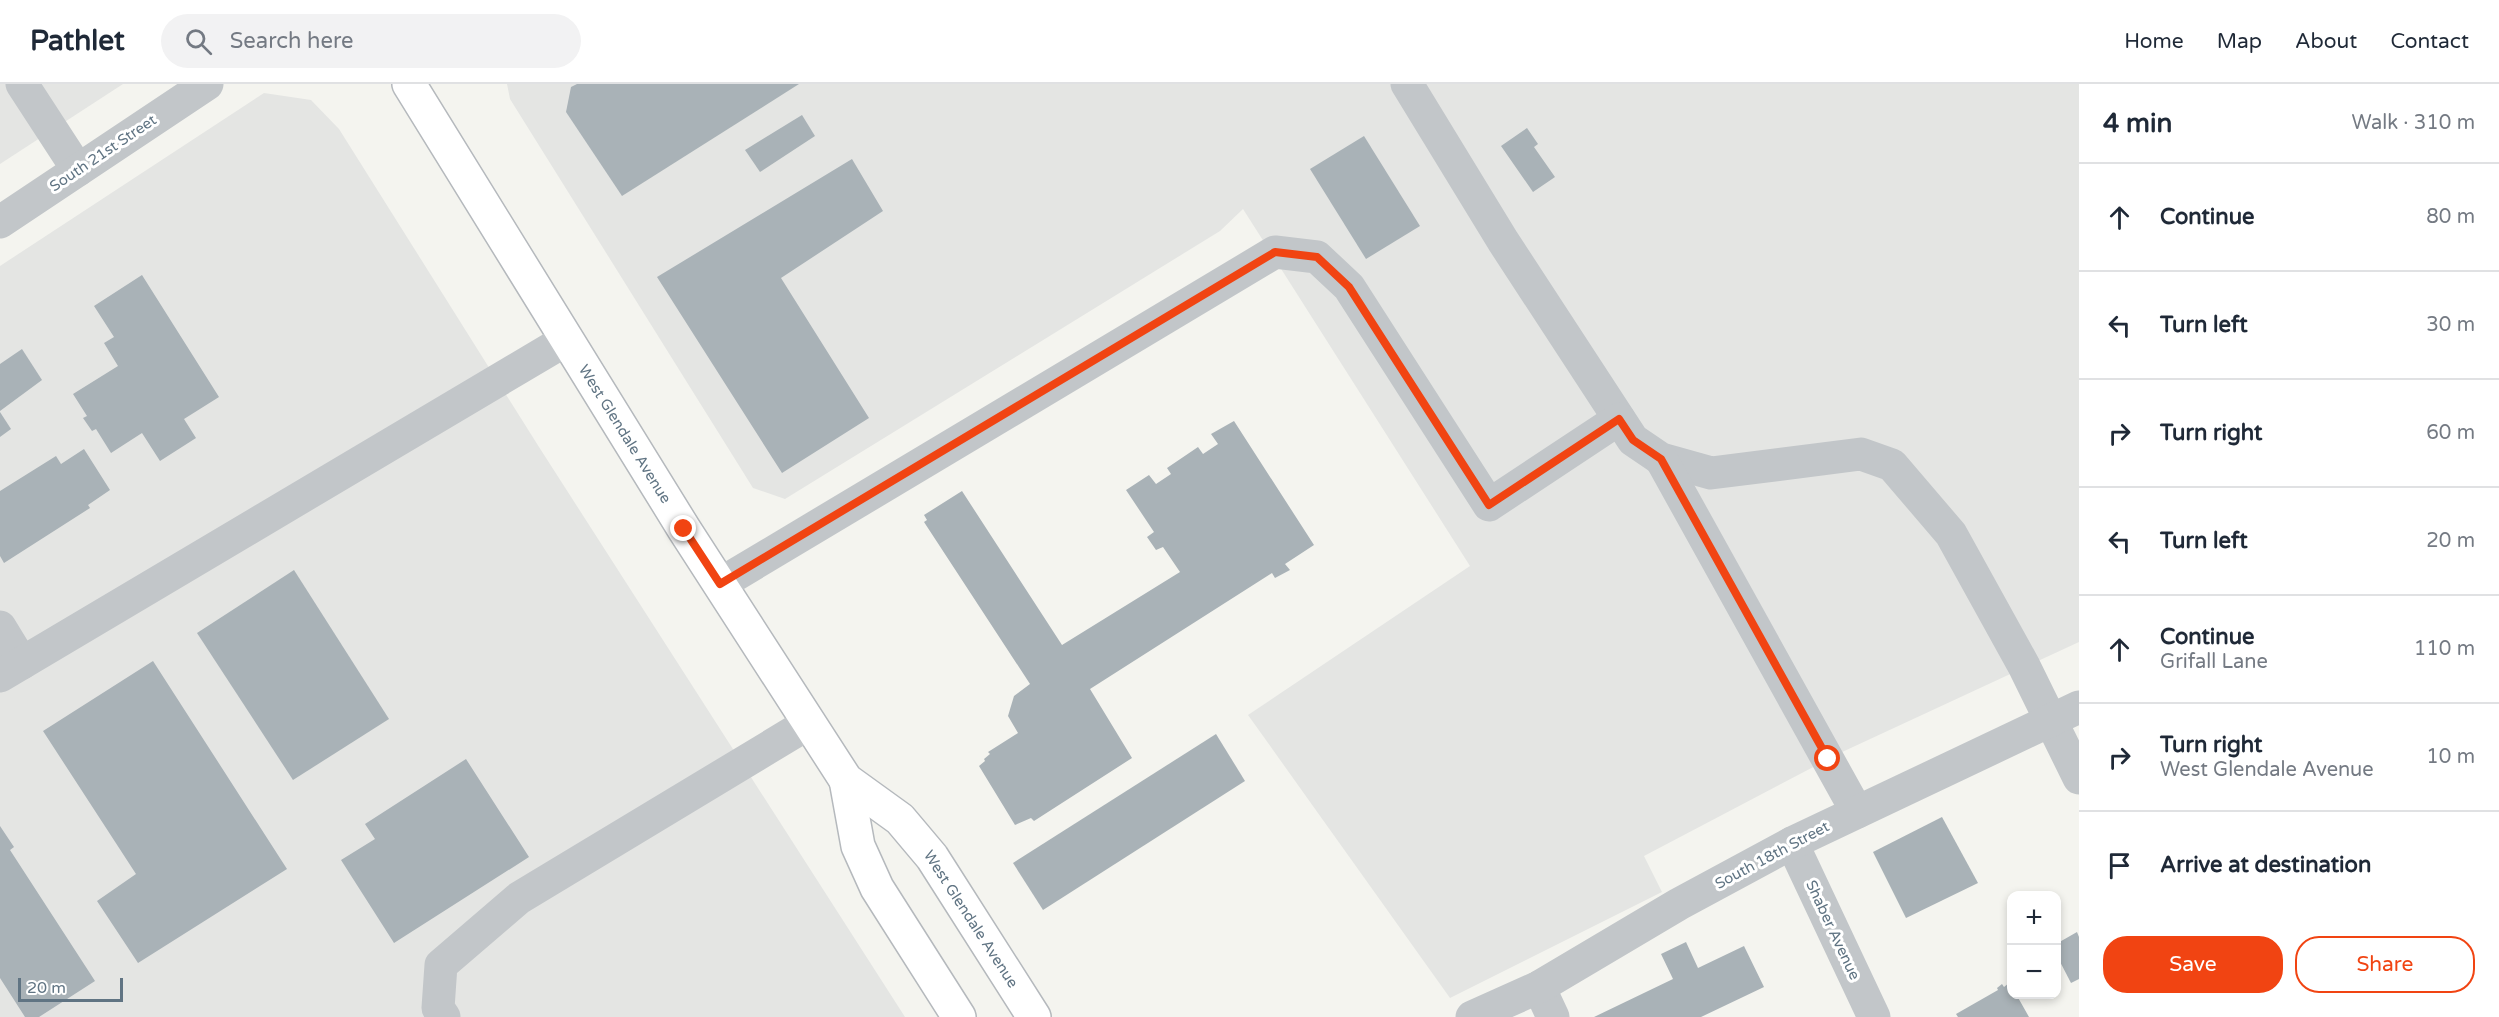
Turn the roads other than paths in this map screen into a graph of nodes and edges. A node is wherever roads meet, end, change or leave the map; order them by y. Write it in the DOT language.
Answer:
graph roads {
  1 [pos="22,84"];
  2 [pos="207,84"];
  3 [pos="409,84"];
  4 [pos="1407,84"];
  5 [pos="78,170"];
  6 [pos="0,222"];
  7 [pos="566,340"];
  8 [pos="1619,419"];
  9 [pos="1661,459"];
  10 [pos="720,584"];
  11 [pos="0,627"];
  12 [pos="11,669"];
  13 [pos="2065,713"];
  14 [pos="809,723"];
  15 [pos="2079,777"];
  16 [pos="846,780"];
  17 [pos="1857,812"];
  18 [pos="1792,843"];
  19 [pos="1539,987"];
  20 [pos="444,1017"];
  21 [pos="959,1017"];
  22 [pos="1034,1017"];
  23 [pos="1472,1017"];
  24 [pos="1553,1017"];
  25 [pos="1874,1017"];
  1 -- 5 [label="street"];
  2 -- 5 [label="street, South 21st Street"];
  3 -- 7 [label="main road, West Glendale Avenue"];
  4 -- 8 [label="street"];
  5 -- 6 [label="street, South 21st Street"];
  7 -- 10 [label="main road, West Glendale Avenue"];
  7 -- 12 [label="street"];
  8 -- 9 [label="street"];
  8 -- 10 [label="street"];
  9 -- 13 [label="street"];
  9 -- 17 [label="street"];
  10 -- 14 [label="main road, West Glendale Avenue"];
  11 -- 12 [label="street"];
  13 -- 15 [label="street"];
  13 -- 17 [label="street, South 18th Street"];
  14 -- 16 [label="main road, West Glendale Avenue"];
  14 -- 20 [label="street"];
  16 -- 21 [label="main road, West Glendale Avenue"];
  16 -- 22 [label="main road, West Glendale Avenue"];
  17 -- 18 [label="street, South 18th Street"];
  18 -- 19 [label="street, South 18th Street"];
  18 -- 25 [label="street, Shaber Avenue"];
  19 -- 23 [label="street, South 18th Street"];
  19 -- 24 [label="street"];
}
